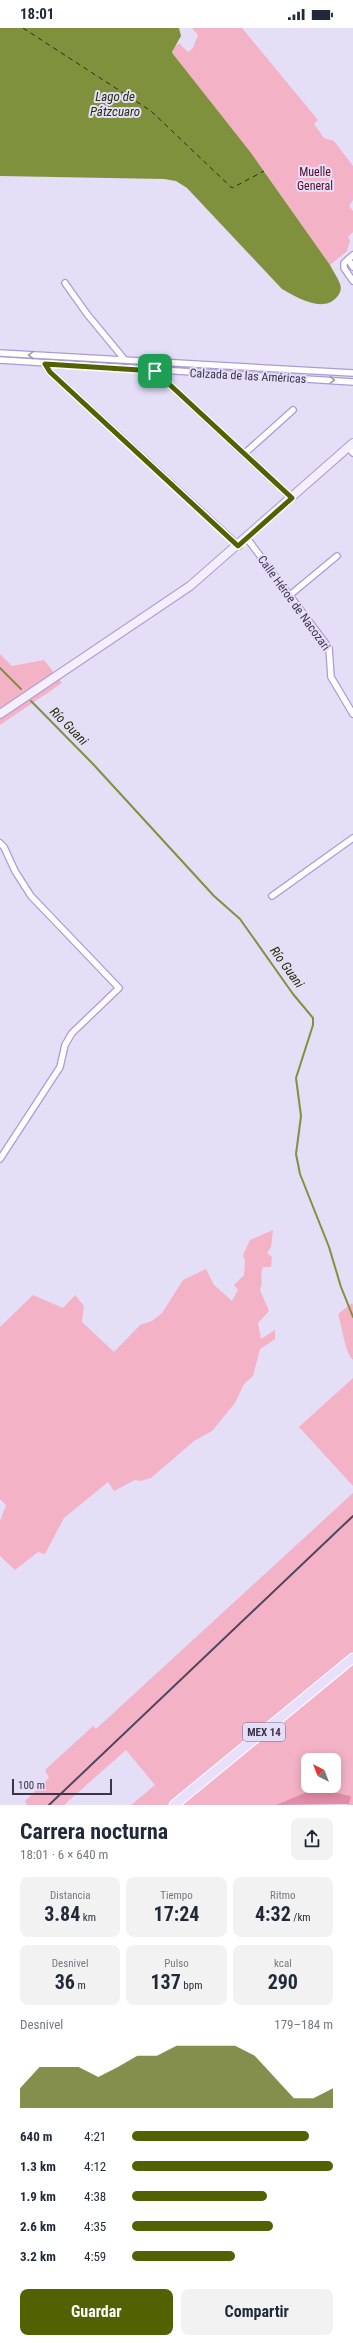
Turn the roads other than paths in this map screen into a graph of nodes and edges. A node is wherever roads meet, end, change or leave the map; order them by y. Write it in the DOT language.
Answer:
graph roads {
  1 [pos="353,255"];
  2 [pos="348,259"];
  3 [pos="353,267"];
  4 [pos="353,281"];
  5 [pos="65,283"];
  6 [pos="0,353"];
  7 [pos="0,360"];
  8 [pos="125,360"];
  9 [pos="156,362"];
  10 [pos="45,364"];
  11 [pos="155,371"];
  12 [pos="353,373"];
  13 [pos="353,382"];
  14 [pos="293,410"];
  15 [pos="351,448"];
  16 [pos="244,454"];
  17 [pos="292,498"];
  18 [pos="246,537"];
  19 [pos="238,546"];
  20 [pos="337,556"];
  21 [pos="290,595"];
  22 [pos="0,714"];
  23 [pos="353,714"];
  24 [pos="353,838"];
  25 [pos="0,843"];
  26 [pos="272,896"];
  27 [pos="0,1159"];
  28 [pos="353,1658"];
  29 [pos="174,1805"];
  1 -- 2 [label="street"];
  2 -- 3 [label="street"];
  2 -- 4 [label="street"];
  5 -- 8 [label="street"];
  8 -- 6 [label="street, Calzada de las Américas, one-way"];
  7 -- 10 [label="street, Calzada de las Américas"];
  8 -- 9 [label="street, Calzada de las Américas"];
  9 -- 11 [label="street"];
  9 -- 12 [label="street, Calzada de las Américas"];
  10 -- 11 [label="street, Calzada de las Américas"];
  10 -- 19 [label="street"];
  11 -- 13 [label="street, Calzada de las Américas, one-way"];
  11 -- 16 [label="street"];
  14 -- 16 [label="street"];
  15 -- 17 [label="main road"];
  16 -- 17 [label="street"];
  17 -- 18 [label="main road"];
  18 -- 19 [label="main road"];
  18 -- 21 [label="street, Calle Héroe de Nacozari"];
  19 -- 22 [label="main road"];
  20 -- 21 [label="street"];
  21 -- 23 [label="street, Calle Héroe de Nacozari"];
  24 -- 26 [label="street"];
  25 -- 27 [label="street"];
  28 -- 29 [label="main road, MEX 14"];
}
